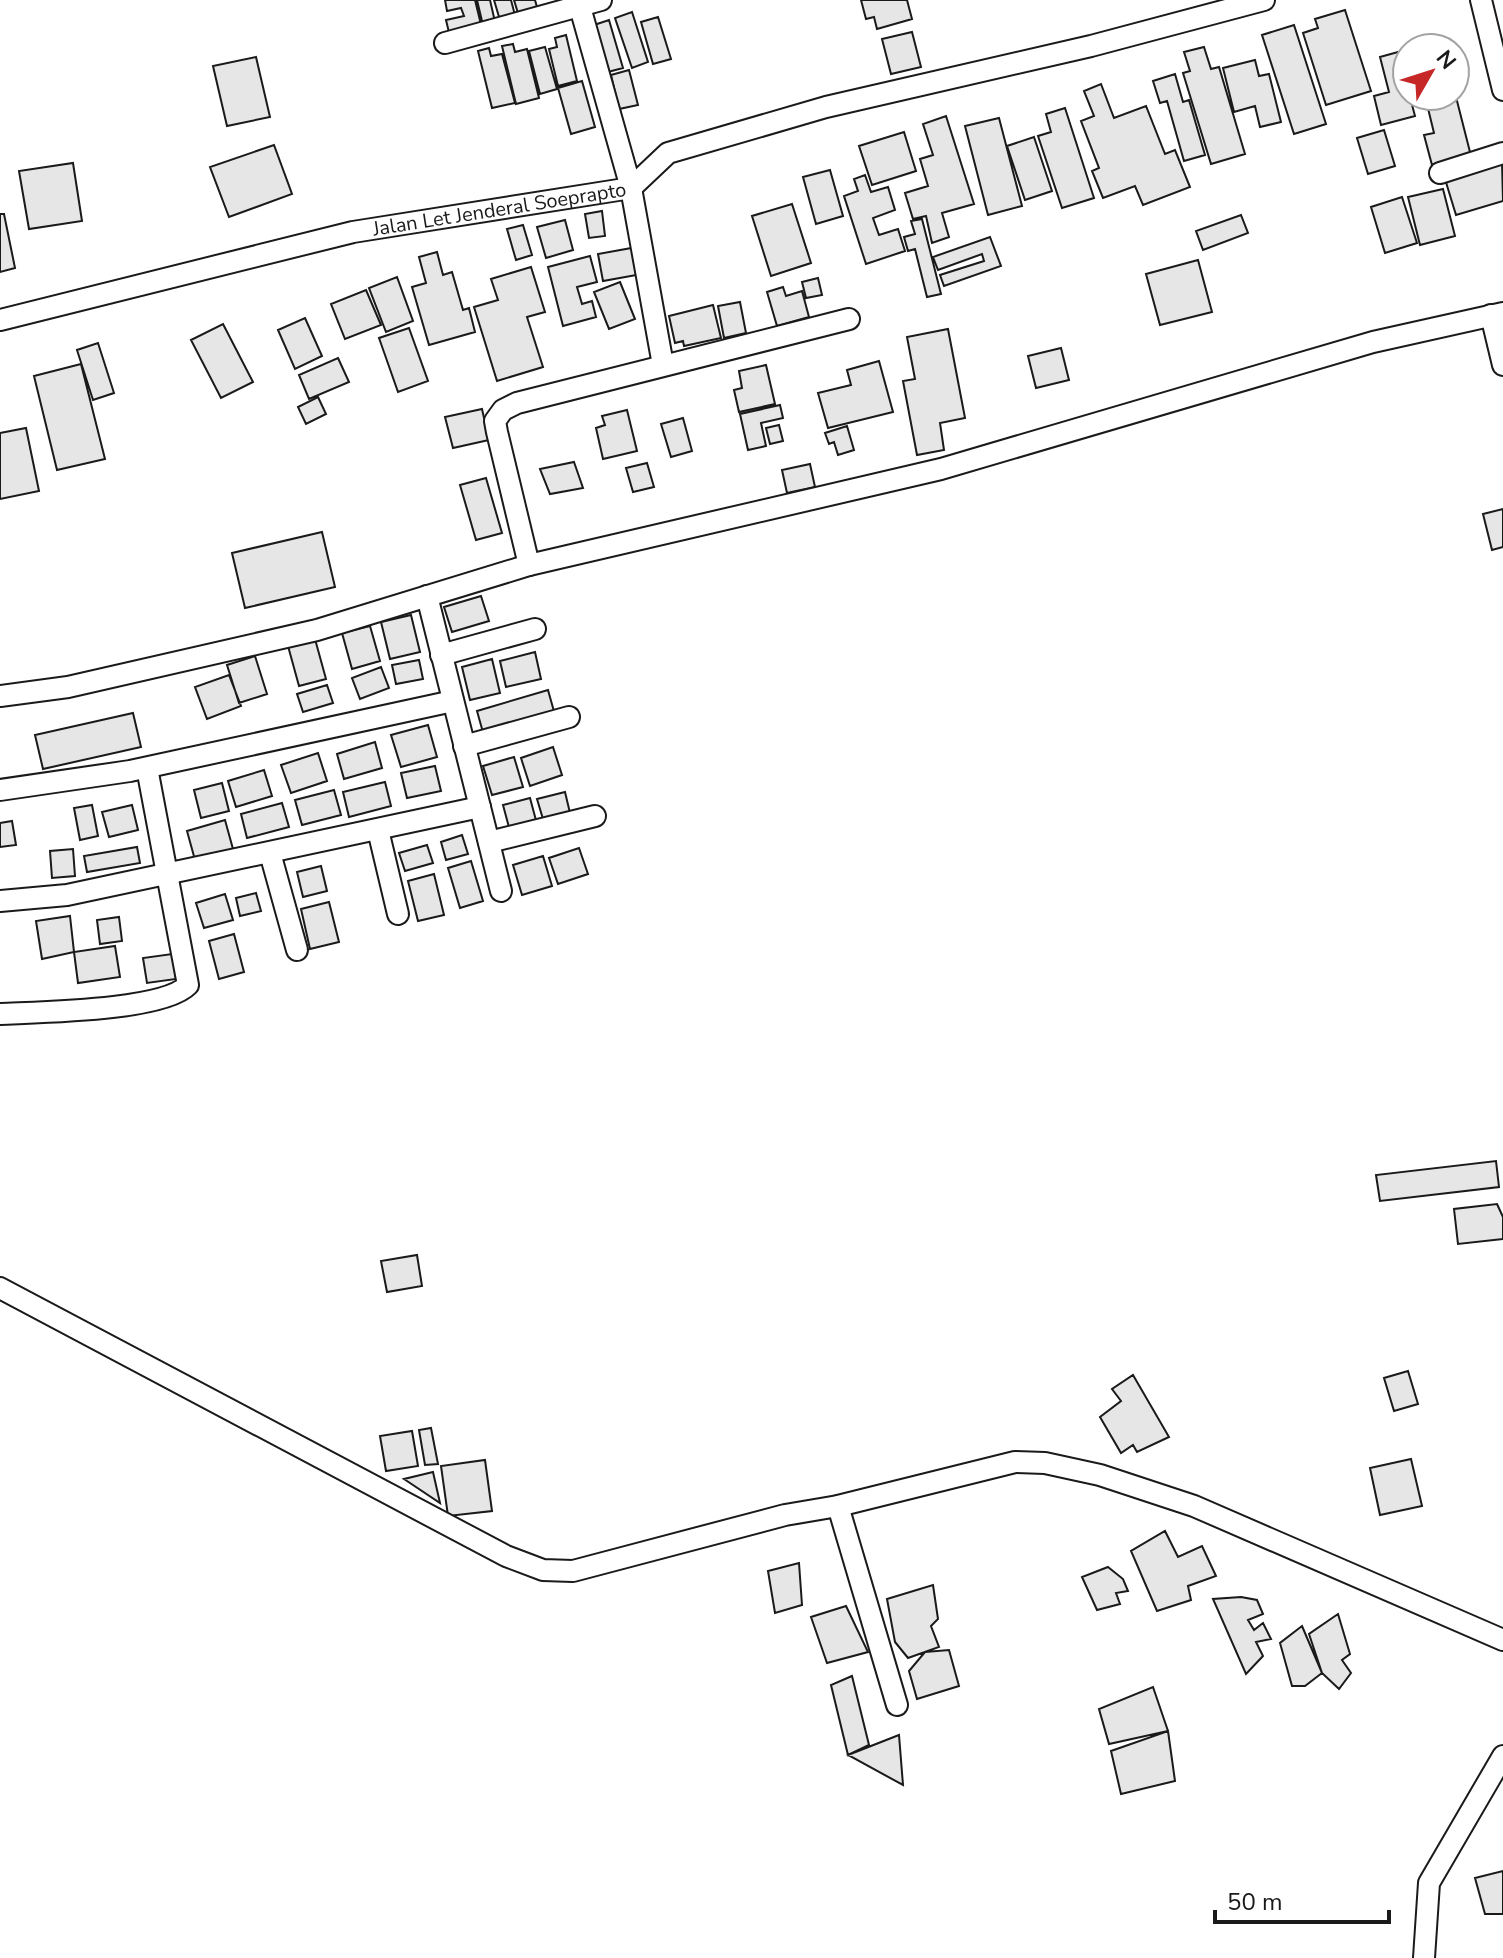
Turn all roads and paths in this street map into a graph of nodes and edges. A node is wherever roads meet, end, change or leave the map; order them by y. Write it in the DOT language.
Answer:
graph roads {
  1 [pos="601,0"];
  2 [pos="1264,0"];
  3 [pos="1481,0"];
  4 [pos="579,3"];
  5 [pos="445,43"];
  6 [pos="1503,90"];
  7 [pos="1503,153"];
  8 [pos="1440,173"];
  9 [pos="631,188"];
  10 [pos="1497,314"];
  11 [pos="849,319"];
  12 [pos="0,320"];
  13 [pos="663,365"];
  14 [pos="1503,365"];
  15 [pos="529,565"];
  16 [pos="427,596"];
  17 [pos="535,629"];
  18 [pos="441,655"];
  19 [pos="0,696"];
  20 [pos="453,701"];
  21 [pos="569,717"];
  22 [pos="464,746"];
  23 [pos="147,768"];
  24 [pos="0,790"];
  25 [pos="480,807"];
  26 [pos="595,816"];
  27 [pos="378,830"];
  28 [pos="489,842"];
  29 [pos="270,853"];
  30 [pos="166,875"];
  31 [pos="501,891"];
  32 [pos="0,901"];
  33 [pos="398,914"];
  34 [pos="297,950"];
  35 [pos="0,1014"];
  36 [pos="0,1288"];
  37 [pos="838,1506"];
  38 [pos="1503,1640"];
  39 [pos="897,1705"];
  40 [pos="1503,1756"];
  41 [pos="1424,1958"];
  1 -- 4 [label="street"];
  2 -- 9 [label="street, Jalan Let Jenderal Soeprapto"];
  3 -- 6 [label="street"];
  4 -- 5 [label="street"];
  4 -- 9 [label="street"];
  7 -- 8 [label="street"];
  9 -- 12 [label="street, Jalan Let Jenderal Soeprapto"];
  9 -- 13 [label="street"];
  10 -- 14 [label="street"];
  10 -- 15 [label="street"];
  11 -- 13 [label="street"];
  13 -- 15 [label="street"];
  15 -- 16 [label="street"];
  16 -- 18 [label="street"];
  16 -- 19 [label="street"];
  17 -- 18 [label="street"];
  18 -- 20 [label="street"];
  20 -- 22 [label="street"];
  20 -- 23 [label="street"];
  21 -- 22 [label="street"];
  22 -- 25 [label="street"];
  23 -- 24 [label="street"];
  23 -- 30 [label="street"];
  25 -- 27 [label="street"];
  25 -- 28 [label="street"];
  26 -- 28 [label="street"];
  27 -- 29 [label="street"];
  27 -- 33 [label="street"];
  28 -- 31 [label="street"];
  29 -- 30 [label="street"];
  29 -- 34 [label="street"];
  30 -- 32 [label="street"];
  30 -- 35 [label="street"];
  36 -- 37 [label="street"];
  37 -- 38 [label="street"];
  37 -- 39 [label="street"];
  40 -- 41 [label="street"];
}
